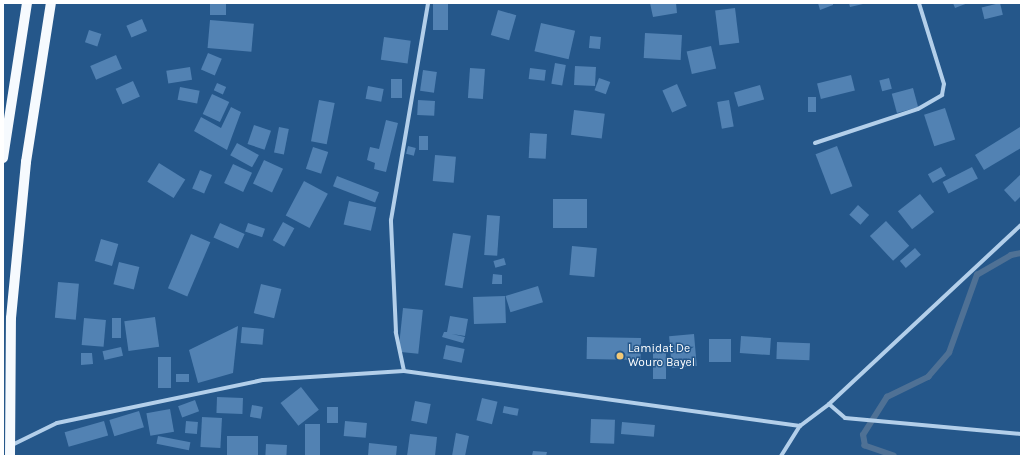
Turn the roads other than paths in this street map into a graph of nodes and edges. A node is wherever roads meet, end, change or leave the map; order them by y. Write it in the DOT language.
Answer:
graph roads {
  1 [pos="27,3"];
  2 [pos="51,3"];
  3 [pos="428,3"];
  4 [pos="919,3"];
  5 [pos="815,143"];
  6 [pos="3,158"];
  7 [pos="1021,225"];
  8 [pos="404,371"];
  9 [pos="829,404"];
  10 [pos="800,426"];
  11 [pos="1021,434"];
  12 [pos="9,451"];
  13 [pos="781,456"];
  1 -- 6 [label="main road"];
  2 -- 12 [label="main road"];
  3 -- 8 [label="street"];
  4 -- 5 [label="street"];
  7 -- 9 [label="street"];
  8 -- 10 [label="street"];
  8 -- 12 [label="street"];
  9 -- 10 [label="street"];
  9 -- 11 [label="street"];
  10 -- 13 [label="street"];
}
